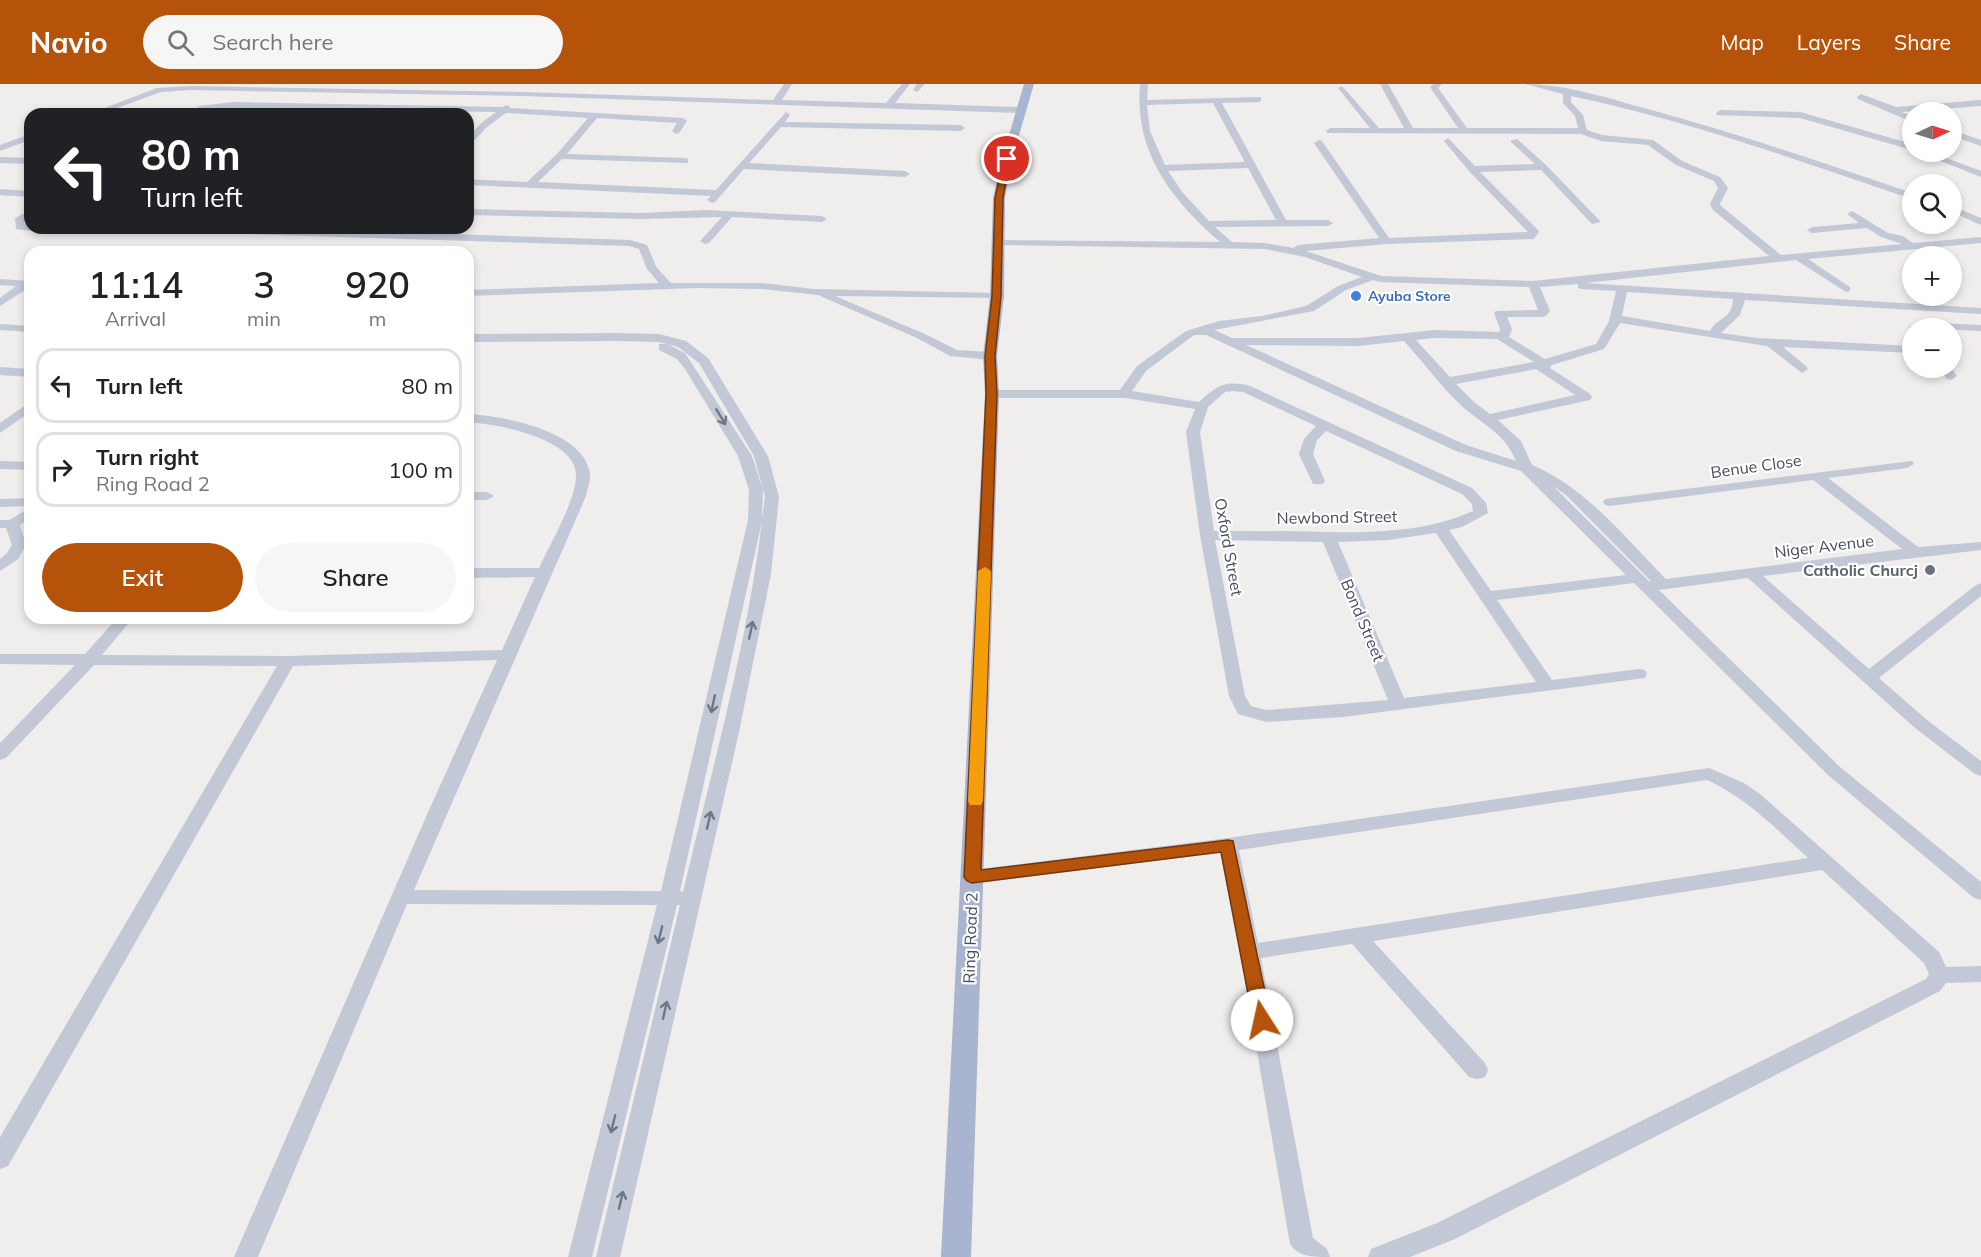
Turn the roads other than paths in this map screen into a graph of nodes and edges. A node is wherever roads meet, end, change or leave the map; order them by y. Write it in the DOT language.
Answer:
graph roads {
  1 [pos="389,84"];
  2 [pos="536,84"];
  3 [pos="546,84"];
  4 [pos="788,84"];
  5 [pos="906,84"];
  6 [pos="1029,84"];
  7 [pos="1144,84"];
  8 [pos="1384,84"];
  9 [pos="1438,84"];
  10 [pos="1529,84"];
  11 [pos="228,86"];
  12 [pos="330,87"];
  13 [pos="1342,88"];
  14 [pos="374,92"];
  15 [pos="527,94"];
  16 [pos="1567,94"];
  17 [pos="1861,97"];
  18 [pos="1258,99"];
  19 [pos="1216,100"];
  20 [pos="776,102"];
  21 [pos="795,103"];
  22 [pos="1143,103"];
  23 [pos="1981,103"];
  24 [pos="512,104"];
  25 [pos="890,105"];
  26 [pos="110,108"];
  27 [pos="208,108"];
  28 [pos="396,108"];
  29 [pos="474,109"];
  30 [pos="1893,109"];
  31 [pos="504,110"];
  32 [pos="1020,110"];
  33 [pos="1720,113"];
  34 [pos="1902,115"];
  35 [pos="594,116"];
  36 [pos="779,124"];
  37 [pos="961,128"];
  38 [pos="676,131"];
  39 [pos="1330,131"];
  40 [pos="1377,131"];
  41 [pos="1410,131"];
  42 [pos="1464,131"];
  43 [pos="1582,131"];
  44 [pos="1962,136"];
  45 [pos="474,137"];
  46 [pos="24,139"];
  47 [pos="1448,141"];
  48 [pos="1514,141"];
  49 [pos="1319,142"];
  50 [pos="1981,143"];
  51 [pos="1902,144"];
  52 [pos="0,148"];
  53 [pos="560,156"];
  54 [pos="0,160"];
  55 [pos="24,161"];
  56 [pos="685,161"];
  57 [pos="1949,162"];
  58 [pos="1251,165"];
  59 [pos="743,166"];
  60 [pos="1543,166"];
  61 [pos="1161,168"];
  62 [pos="1472,169"];
  63 [pos="904,174"];
  64 [pos="1981,174"];
  65 [pos="474,182"];
  66 [pos="530,184"];
  67 [pos="0,192"];
  68 [pos="1902,192"];
  69 [pos="718,193"];
  70 [pos="24,194"];
  71 [pos="474,212"];
  72 [pos="706,213"];
  73 [pos="1962,213"];
  74 [pos="1852,214"];
  75 [pos="729,215"];
  76 [pos="24,217"];
  77 [pos="822,219"];
  78 [pos="1596,222"];
  79 [pos="1981,222"];
  80 [pos="1282,223"];
  81 [pos="1328,223"];
  82 [pos="1204,224"];
  83 [pos="1869,225"];
  84 [pos="24,227"];
  85 [pos="1812,230"];
  86 [pos="385,234"];
  87 [pos="1981,240"];
  88 [pos="705,241"];
  89 [pos="1386,241"];
  90 [pos="997,243"];
  91 [pos="1912,245"];
  92 [pos="1230,246"];
  93 [pos="1282,249"];
  94 [pos="1797,256"];
  95 [pos="1778,258"];
  96 [pos="1371,277"];
  97 [pos="0,282"];
  98 [pos="1557,283"];
  99 [pos="24,284"];
  100 [pos="1533,284"];
  101 [pos="668,286"];
  102 [pos="24,287"];
  103 [pos="1846,289"];
  104 [pos="1622,290"];
  105 [pos="814,292"];
  106 [pos="474,293"];
  107 [pos="997,296"];
  108 [pos="1739,297"];
  109 [pos="0,303"];
  110 [pos="1981,311"];
  111 [pos="1616,319"];
  112 [pos="0,327"];
  113 [pos="1962,327"];
  114 [pos="24,328"];
  115 [pos="1981,328"];
  116 [pos="1200,331"];
  117 [pos="1715,334"];
  118 [pos="1500,336"];
  119 [pos="1407,337"];
  120 [pos="474,338"];
  121 [pos="522,340"];
  122 [pos="1229,341"];
  123 [pos="1771,343"];
  124 [pos="474,344"];
  125 [pos="1902,349"];
  126 [pos="990,356"];
  127 [pos="1542,366"];
  128 [pos="1802,369"];
  129 [pos="0,371"];
  130 [pos="24,373"];
  131 [pos="1449,381"];
  132 [pos="992,394"];
  133 [pos="1125,394"];
  134 [pos="1202,406"];
  135 [pos="24,411"];
  136 [pos="0,416"];
  137 [pos="16,417"];
  138 [pos="1487,418"];
  139 [pos="474,419"];
  140 [pos="1324,425"];
  141 [pos="0,429"];
  142 [pos="1907,464"];
  143 [pos="0,465"];
  144 [pos="24,466"];
  145 [pos="1526,468"];
  146 [pos="1816,476"];
  147 [pos="1318,481"];
  148 [pos="474,496"];
  149 [pos="487,496"];
  150 [pos="0,502"];
  151 [pos="24,502"];
  152 [pos="1610,502"];
  153 [pos="24,516"];
  154 [pos="6,524"];
  155 [pos="1442,529"];
  156 [pos="1207,535"];
  157 [pos="1328,536"];
  158 [pos="1981,546"];
  159 [pos="1915,552"];
  160 [pos="0,566"];
  161 [pos="543,572"];
  162 [pos="474,573"];
  163 [pos="1751,573"];
  164 [pos="754,574"];
  165 [pos="1641,582"];
  166 [pos="1667,584"];
  167 [pos="1981,588"];
  168 [pos="1489,596"];
  169 [pos="120,624"];
  170 [pos="506,655"];
  171 [pos="0,659"];
  172 [pos="89,660"];
  173 [pos="288,661"];
  174 [pos="1639,674"];
  175 [pos="1868,678"];
  176 [pos="1547,685"];
  177 [pos="1398,704"];
  178 [pos="0,754"];
  179 [pos="1981,770"];
  180 [pos="1228,845"];
  181 [pos="1824,863"];
  182 [pos="972,877"];
  183 [pos="1981,893"];
  184 [pos="401,897"];
  185 [pos="691,898"];
  186 [pos="669,899"];
  187 [pos="1357,936"];
  188 [pos="1250,952"];
  189 [pos="1981,974"];
  190 [pos="1940,975"];
  191 [pos="1477,1070"];
  192 [pos="0,1159"];
  193 [pos="246,1257"];
  194 [pos="580,1257"];
  195 [pos="608,1257"];
  196 [pos="956,1257"];
  197 [pos="1318,1257"];
  198 [pos="1380,1257"];
  1 -- 14 [label="street"];
  2 -- 15 [label="street"];
  3 -- 15 [label="street"];
  4 -- 20 [label="street"];
  5 -- 25 [label="street"];
  6 -- 32 [label="main road, Ring Road 2"];
  7 -- 22 [label="street"];
  8 -- 41 [label="street"];
  9 -- 42 [label="street"];
  10 -- 16 [label="street"];
  11 -- 12 [label="street"];
  11 -- 26 [label="street"];
  12 -- 14 [label="street"];
  13 -- 40 [label="street"];
  14 -- 15 [label="street"];
  15 -- 20 [label="street"];
  16 -- 43 [label="street"];
  16 -- 68 [label="street"];
  17 -- 30 [label="street"];
  18 -- 19 [label="street"];
  19 -- 22 [label="street"];
  19 -- 58 [label="street"];
  20 -- 21 [label="street"];
  21 -- 25 [label="street"];
  21 -- 36 [label="street"];
  22 -- 61 [label="street"];
  23 -- 30 [label="street"];
  24 -- 31 [label="street"];
  25 -- 32 [label="street"];
  27 -- 28 [label="street"];
  29 -- 31 [label="street"];
  30 -- 34 [label="street"];
  31 -- 35 [label="street"];
  31 -- 45 [label="street"];
  32 -- 90 [label="main road, Ring Road 2"];
  33 -- 51 [label="street"];
  35 -- 38 [label="street"];
  35 -- 53 [label="street"];
  36 -- 37 [label="street"];
  36 -- 59 [label="street"];
  39 -- 40 [label="street"];
  40 -- 41 [label="street"];
  41 -- 42 [label="street"];
  42 -- 43 [label="street"];
  43 -- 95 [label="street"];
  44 -- 50 [label="street"];
  46 -- 52 [label="street"];
  47 -- 62 [label="street"];
  48 -- 60 [label="street"];
  49 -- 89 [label="street"];
  53 -- 56 [label="street"];
  53 -- 66 [label="street"];
  54 -- 55 [label="street"];
  57 -- 64 [label="street"];
  58 -- 61 [label="street"];
  58 -- 80 [label="street"];
  59 -- 63 [label="street"];
  59 -- 69 [label="street"];
  60 -- 62 [label="street"];
  60 -- 78 [label="street"];
  61 -- 82 [label="street"];
  62 -- 89 [label="street"];
  65 -- 66 [label="street"];
  66 -- 69 [label="street"];
  67 -- 70 [label="street"];
  69 -- 72 [label="street"];
  71 -- 72 [label="street"];
  72 -- 75 [label="street"];
  73 -- 79 [label="street"];
  74 -- 83 [label="street"];
  75 -- 77 [label="street"];
  75 -- 88 [label="street"];
  76 -- 84 [label="street"];
  80 -- 81 [label="street"];
  80 -- 82 [label="street"];
  82 -- 92 [label="street"];
  83 -- 85 [label="street"];
  83 -- 91 [label="street"];
  86 -- 101 [label="street"];
  87 -- 91 [label="street"];
  89 -- 93 [label="street"];
  90 -- 92 [label="street"];
  90 -- 107 [label="main road, Ring Road 2"];
  91 -- 94 [label="street"];
  92 -- 93 [label="street"];
  93 -- 96 [label="street"];
  94 -- 95 [label="street"];
  94 -- 103 [label="street"];
  95 -- 98 [label="street"];
  96 -- 100 [label="street"];
  96 -- 116 [label="street"];
  97 -- 99 [label="street"];
  98 -- 100 [label="street"];
  98 -- 104 [label="street"];
  100 -- 118 [label="street"];
  101 -- 105 [label="street"];
  101 -- 106 [label="street"];
  102 -- 109 [label="street"];
  104 -- 108 [label="street"];
  104 -- 111 [label="street"];
  105 -- 107 [label="street"];
  105 -- 126 [label="street"];
  107 -- 126 [label="main road, Ring Road 2"];
  108 -- 110 [label="street"];
  108 -- 117 [label="street"];
  111 -- 117 [label="street"];
  111 -- 127 [label="street"];
  112 -- 114 [label="street"];
  113 -- 115 [label="street"];
  116 -- 122 [label="street"];
  116 -- 133 [label="street"];
  117 -- 123 [label="street"];
  118 -- 119 [label="street"];
  118 -- 127 [label="street"];
  119 -- 122 [label="street"];
  119 -- 131 [label="street"];
  120 -- 121 [label="street"];
  121 -- 124 [label="street"];
  121 -- 164 [label="street"];
  122 -- 145 [label="street"];
  123 -- 125 [label="street"];
  123 -- 128 [label="street"];
  126 -- 132 [label="main road, Ring Road 2"];
  127 -- 131 [label="street"];
  127 -- 138 [label="street"];
  129 -- 130 [label="street"];
  131 -- 138 [label="street"];
  132 -- 133 [label="street"];
  132 -- 182 [label="main road, Ring Road 2"];
  133 -- 134 [label="street"];
  134 -- 140 [label="street"];
  134 -- 156 [label="street, Oxford Street"];
  135 -- 137 [label="street"];
  136 -- 137 [label="street"];
  137 -- 141 [label="street"];
  138 -- 145 [label="street"];
  139 -- 161 [label="street"];
  140 -- 147 [label="street"];
  140 -- 155 [label="street, Newbond Street"];
  142 -- 146 [label="street, Benue Close"];
  143 -- 144 [label="street"];
  145 -- 165 [label="street"];
  145 -- 166 [label="street"];
  146 -- 152 [label="street, Benue Close"];
  146 -- 159 [label="street"];
  148 -- 149 [label="street"];
  150 -- 151 [label="street"];
  153 -- 154 [label="street"];
  154 -- 160 [label="street"];
  155 -- 157 [label="street, Newbond Street"];
  155 -- 168 [label="street"];
  156 -- 157 [label="street, Newbond Street"];
  156 -- 177 [label="street, Oxford Street"];
  157 -- 177 [label="street, Bond Street"];
  158 -- 159 [label="street, Niger Avenue"];
  159 -- 163 [label="street, Niger Avenue"];
  161 -- 162 [label="street"];
  161 -- 170 [label="street"];
  163 -- 166 [label="street, Niger Avenue"];
  163 -- 175 [label="street"];
  185 -- 164 [label="street, one-way"];
  164 -- 186 [label="street, one-way"];
  165 -- 166 [label="street, Niger Avenue"];
  165 -- 168 [label="street, Niger Avenue"];
  165 -- 183 [label="street"];
  167 -- 175 [label="street"];
  168 -- 176 [label="street"];
  169 -- 172 [label="street"];
  170 -- 173 [label="street"];
  170 -- 184 [label="street"];
  171 -- 172 [label="street"];
  172 -- 173 [label="street"];
  172 -- 178 [label="street"];
  173 -- 192 [label="street"];
  174 -- 176 [label="street"];
  175 -- 179 [label="street"];
  176 -- 177 [label="street"];
  180 -- 181 [label="street"];
  180 -- 182 [label="street"];
  180 -- 188 [label="street"];
  181 -- 187 [label="street"];
  181 -- 190 [label="street"];
  182 -- 196 [label="main road, Ring Road 2"];
  184 -- 186 [label="street"];
  184 -- 193 [label="street"];
  185 -- 186 [label="street"];
  195 -- 185 [label="street, one-way"];
  186 -- 194 [label="street, one-way"];
  187 -- 188 [label="street"];
  187 -- 191 [label="street"];
  188 -- 197 [label="street"];
  189 -- 190 [label="street"];
  190 -- 198 [label="street"];
}
